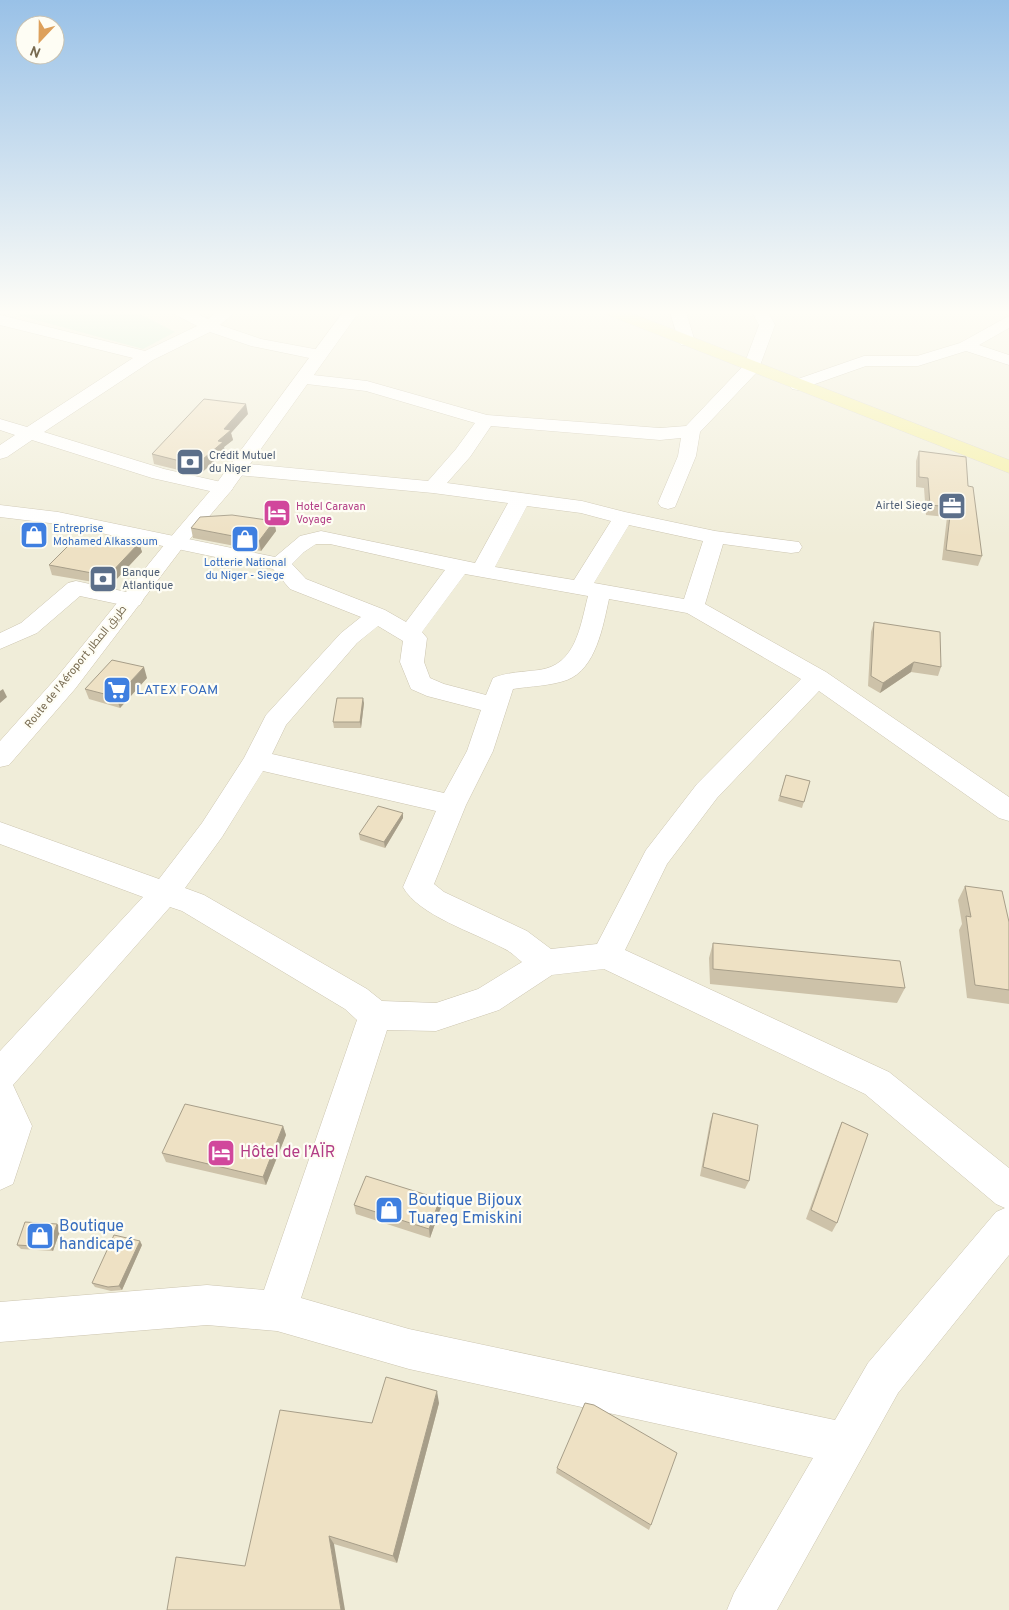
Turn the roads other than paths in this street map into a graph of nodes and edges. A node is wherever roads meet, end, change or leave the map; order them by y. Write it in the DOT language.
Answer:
graph roads {
  1 [pos="100,387"];
  2 [pos="298,387"];
  3 [pos="371,387"];
  4 [pos="733,387"];
  5 [pos="803,387"];
  6 [pos="486,420"];
  7 [pos="0,424"];
  8 [pos="691,431"];
  9 [pos="30,434"];
  10 [pos="0,453"];
  11 [pos="1009,467"];
  12 [pos="237,469"];
  13 [pos="432,487"];
  14 [pos="223,488"];
  15 [pos="520,499"];
  16 [pos="668,503"];
  17 [pos="0,511"];
  18 [pos="623,518"];
  19 [pos="715,537"];
  20 [pos="176,543"];
  21 [pos="791,547"];
  22 [pos="280,564"];
  23 [pos="460,567"];
  24 [pos="482,570"];
  25 [pos="590,589"];
  26 [pos="132,600"];
  27 [pos="693,608"];
  28 [pos="377,615"];
  29 [pos="409,634"];
  30 [pos="0,642"];
  31 [pos="817,678"];
  32 [pos="494,705"];
  33 [pos="0,758"];
  34 [pos="256,760"];
  35 [pos="452,805"];
  36 [pos="1009,811"];
  37 [pos="0,833"];
  38 [pos="165,892"];
  39 [pos="607,956"];
  40 [pos="546,963"];
  41 [pos="375,1015"];
  42 [pos="0,1075"];
  43 [pos="0,1096"];
  44 [pos="0,1172"];
  45 [pos="1009,1191"];
  46 [pos="1009,1225"];
  47 [pos="277,1311"];
  48 [pos="0,1322"];
  49 [pos="846,1444"];
  50 [pos="751,1610"];
  1 -- 9 [label="street"];
  2 -- 12 [label="street, Route de l'Aéroport طريق المطار"];
  3 -- 6 [label="street"];
  4 -- 8 [label="street"];
  5 -- 11 [label="main road"];
  6 -- 8 [label="street"];
  6 -- 13 [label="street"];
  7 -- 9 [label="street"];
  8 -- 16 [label="street"];
  9 -- 10 [label="street"];
  9 -- 14 [label="street"];
  12 -- 13 [label="street"];
  12 -- 14 [label="street, Route de l'Aéroport طريق المطار"];
  13 -- 15 [label="street"];
  14 -- 20 [label="street, Route de l'Aéroport طريق المطار"];
  15 -- 18 [label="street"];
  15 -- 24 [label="street"];
  17 -- 20 [label="street"];
  18 -- 19 [label="street"];
  18 -- 25 [label="street"];
  19 -- 21 [label="street"];
  19 -- 27 [label="street"];
  20 -- 22 [label="street"];
  20 -- 26 [label="street, Route de l'Aéroport طريق المطار"];
  22 -- 23 [label="street"];
  22 -- 28 [label="street"];
  23 -- 24 [label="street"];
  23 -- 29 [label="street"];
  24 -- 25 [label="street"];
  25 -- 27 [label="street"];
  25 -- 32 [label="street"];
  26 -- 30 [label="street"];
  26 -- 33 [label="street, Route de l'Aéroport طريق المطار"];
  27 -- 31 [label="street"];
  28 -- 29 [label="street"];
  28 -- 34 [label="street"];
  29 -- 32 [label="street"];
  31 -- 36 [label="street"];
  31 -- 39 [label="street"];
  32 -- 35 [label="street"];
  34 -- 35 [label="street"];
  34 -- 38 [label="street"];
  35 -- 40 [label="street"];
  37 -- 38 [label="street"];
  38 -- 41 [label="street"];
  38 -- 42 [label="street"];
  39 -- 40 [label="street"];
  39 -- 45 [label="street"];
  40 -- 41 [label="street"];
  41 -- 47 [label="street"];
  43 -- 44 [label="street"];
  46 -- 49 [label="street"];
  47 -- 48 [label="street"];
  47 -- 49 [label="street"];
  49 -- 50 [label="street"];
}
